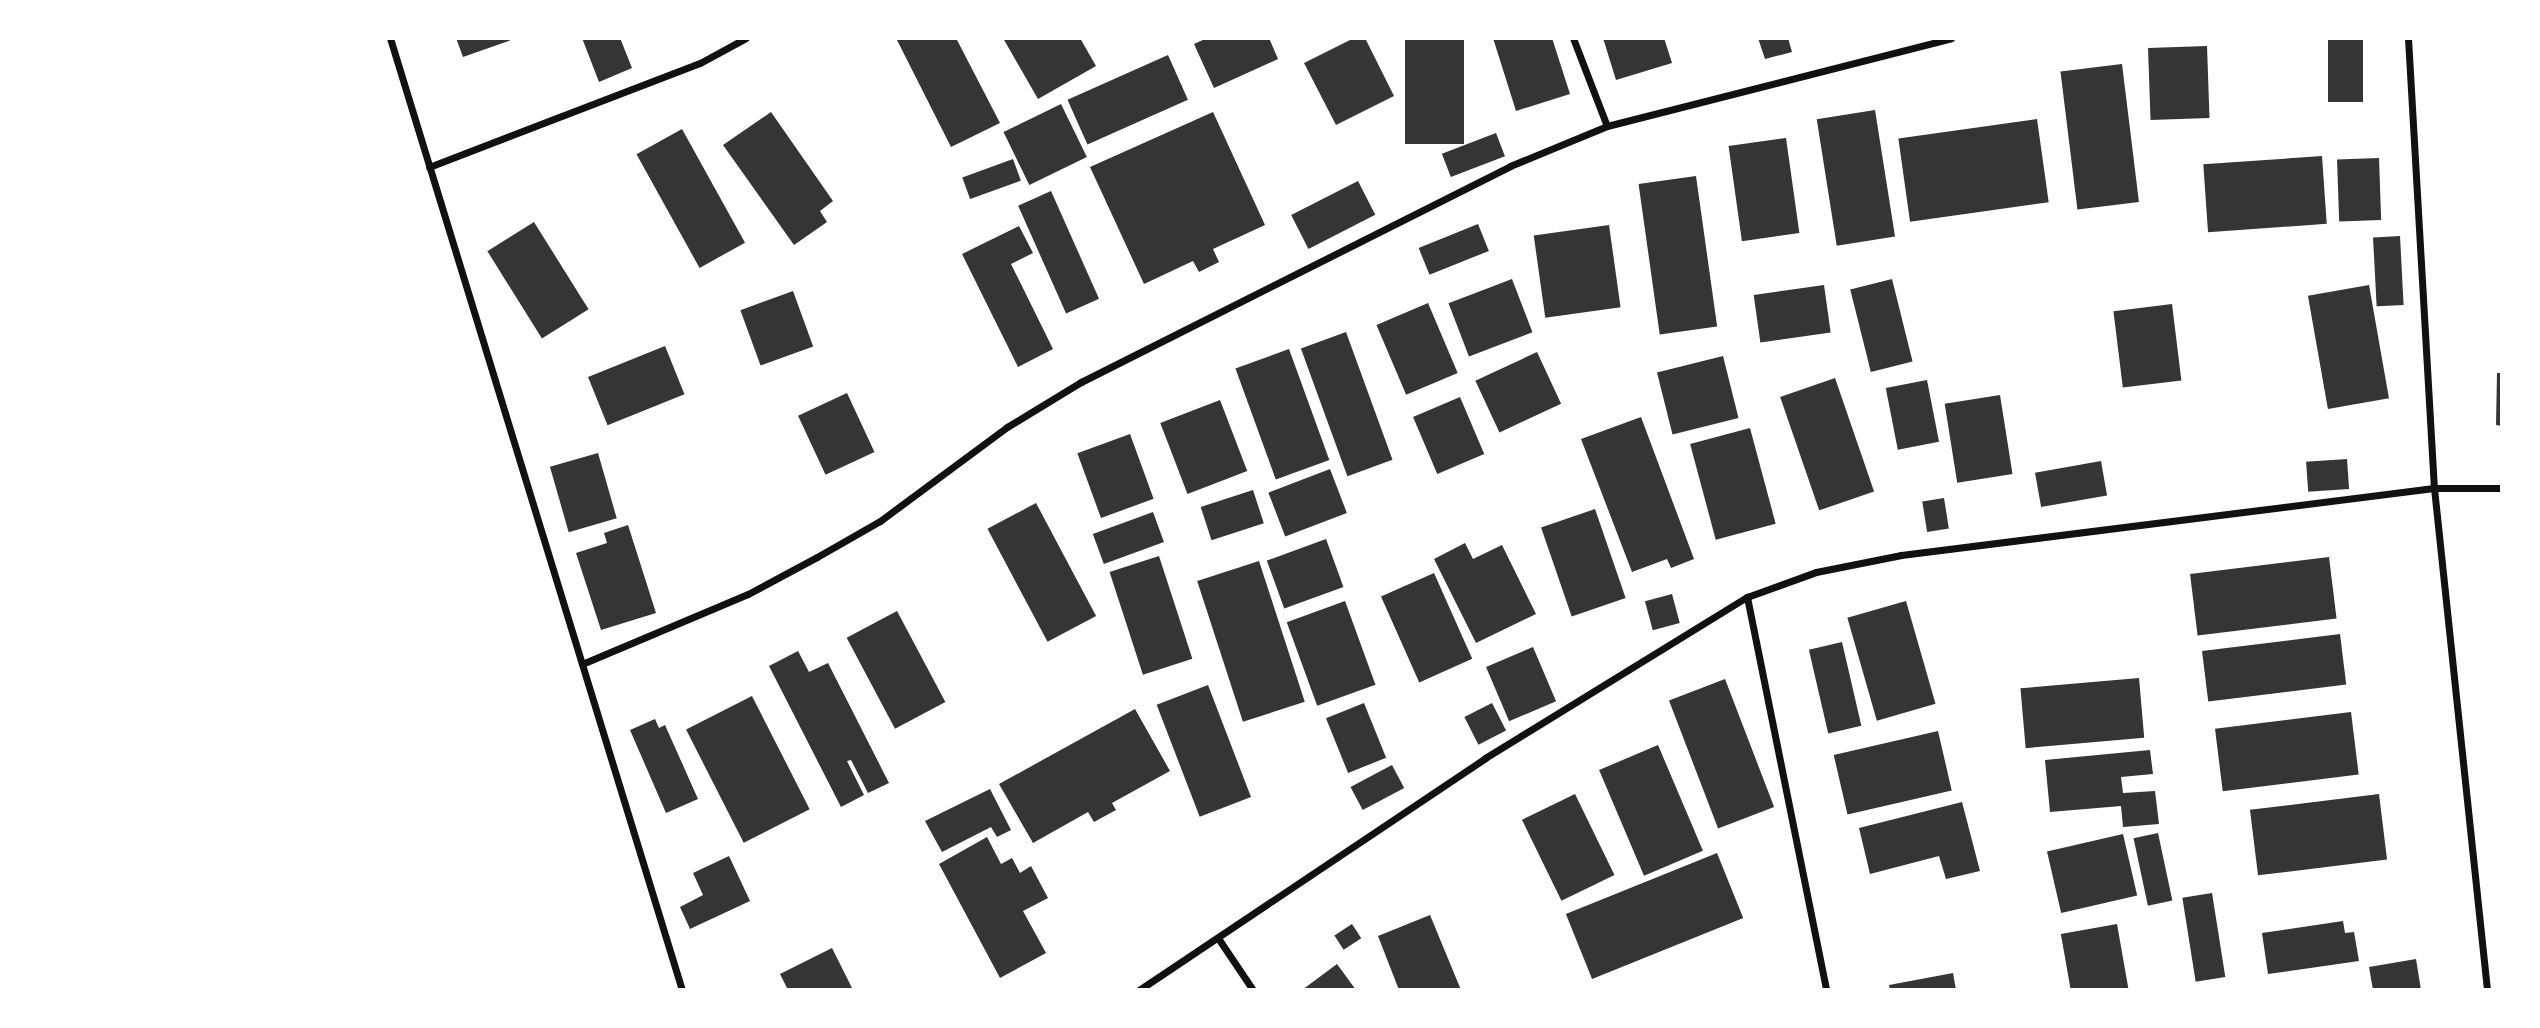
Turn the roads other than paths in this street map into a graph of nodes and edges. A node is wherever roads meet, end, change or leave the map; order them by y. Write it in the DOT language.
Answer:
graph roads {
  1 [pos="390,38"];
  2 [pos="746,38"];
  3 [pos="1573,38"];
  4 [pos="1951,38"];
  5 [pos="2408,38"];
  6 [pos="1607,126"];
  7 [pos="429,167"];
  8 [pos="2434,488"];
  9 [pos="2501,488"];
  10 [pos="1747,597"];
  11 [pos="582,664"];
  12 [pos="1218,938"];
  13 [pos="682,989"];
  14 [pos="1139,989"];
  15 [pos="1253,989"];
  16 [pos="1826,989"];
  17 [pos="2487,989"];
  1 -- 7 [label="street"];
  2 -- 7 [label="street"];
  3 -- 6 [label="street"];
  4 -- 6 [label="street"];
  5 -- 8 [label="street"];
  6 -- 11 [label="street"];
  7 -- 11 [label="street"];
  8 -- 9 [label="street"];
  8 -- 10 [label="street"];
  8 -- 17 [label="street"];
  10 -- 12 [label="street"];
  10 -- 16 [label="street"];
  11 -- 13 [label="street"];
  12 -- 14 [label="street"];
  12 -- 15 [label="street"];
}
